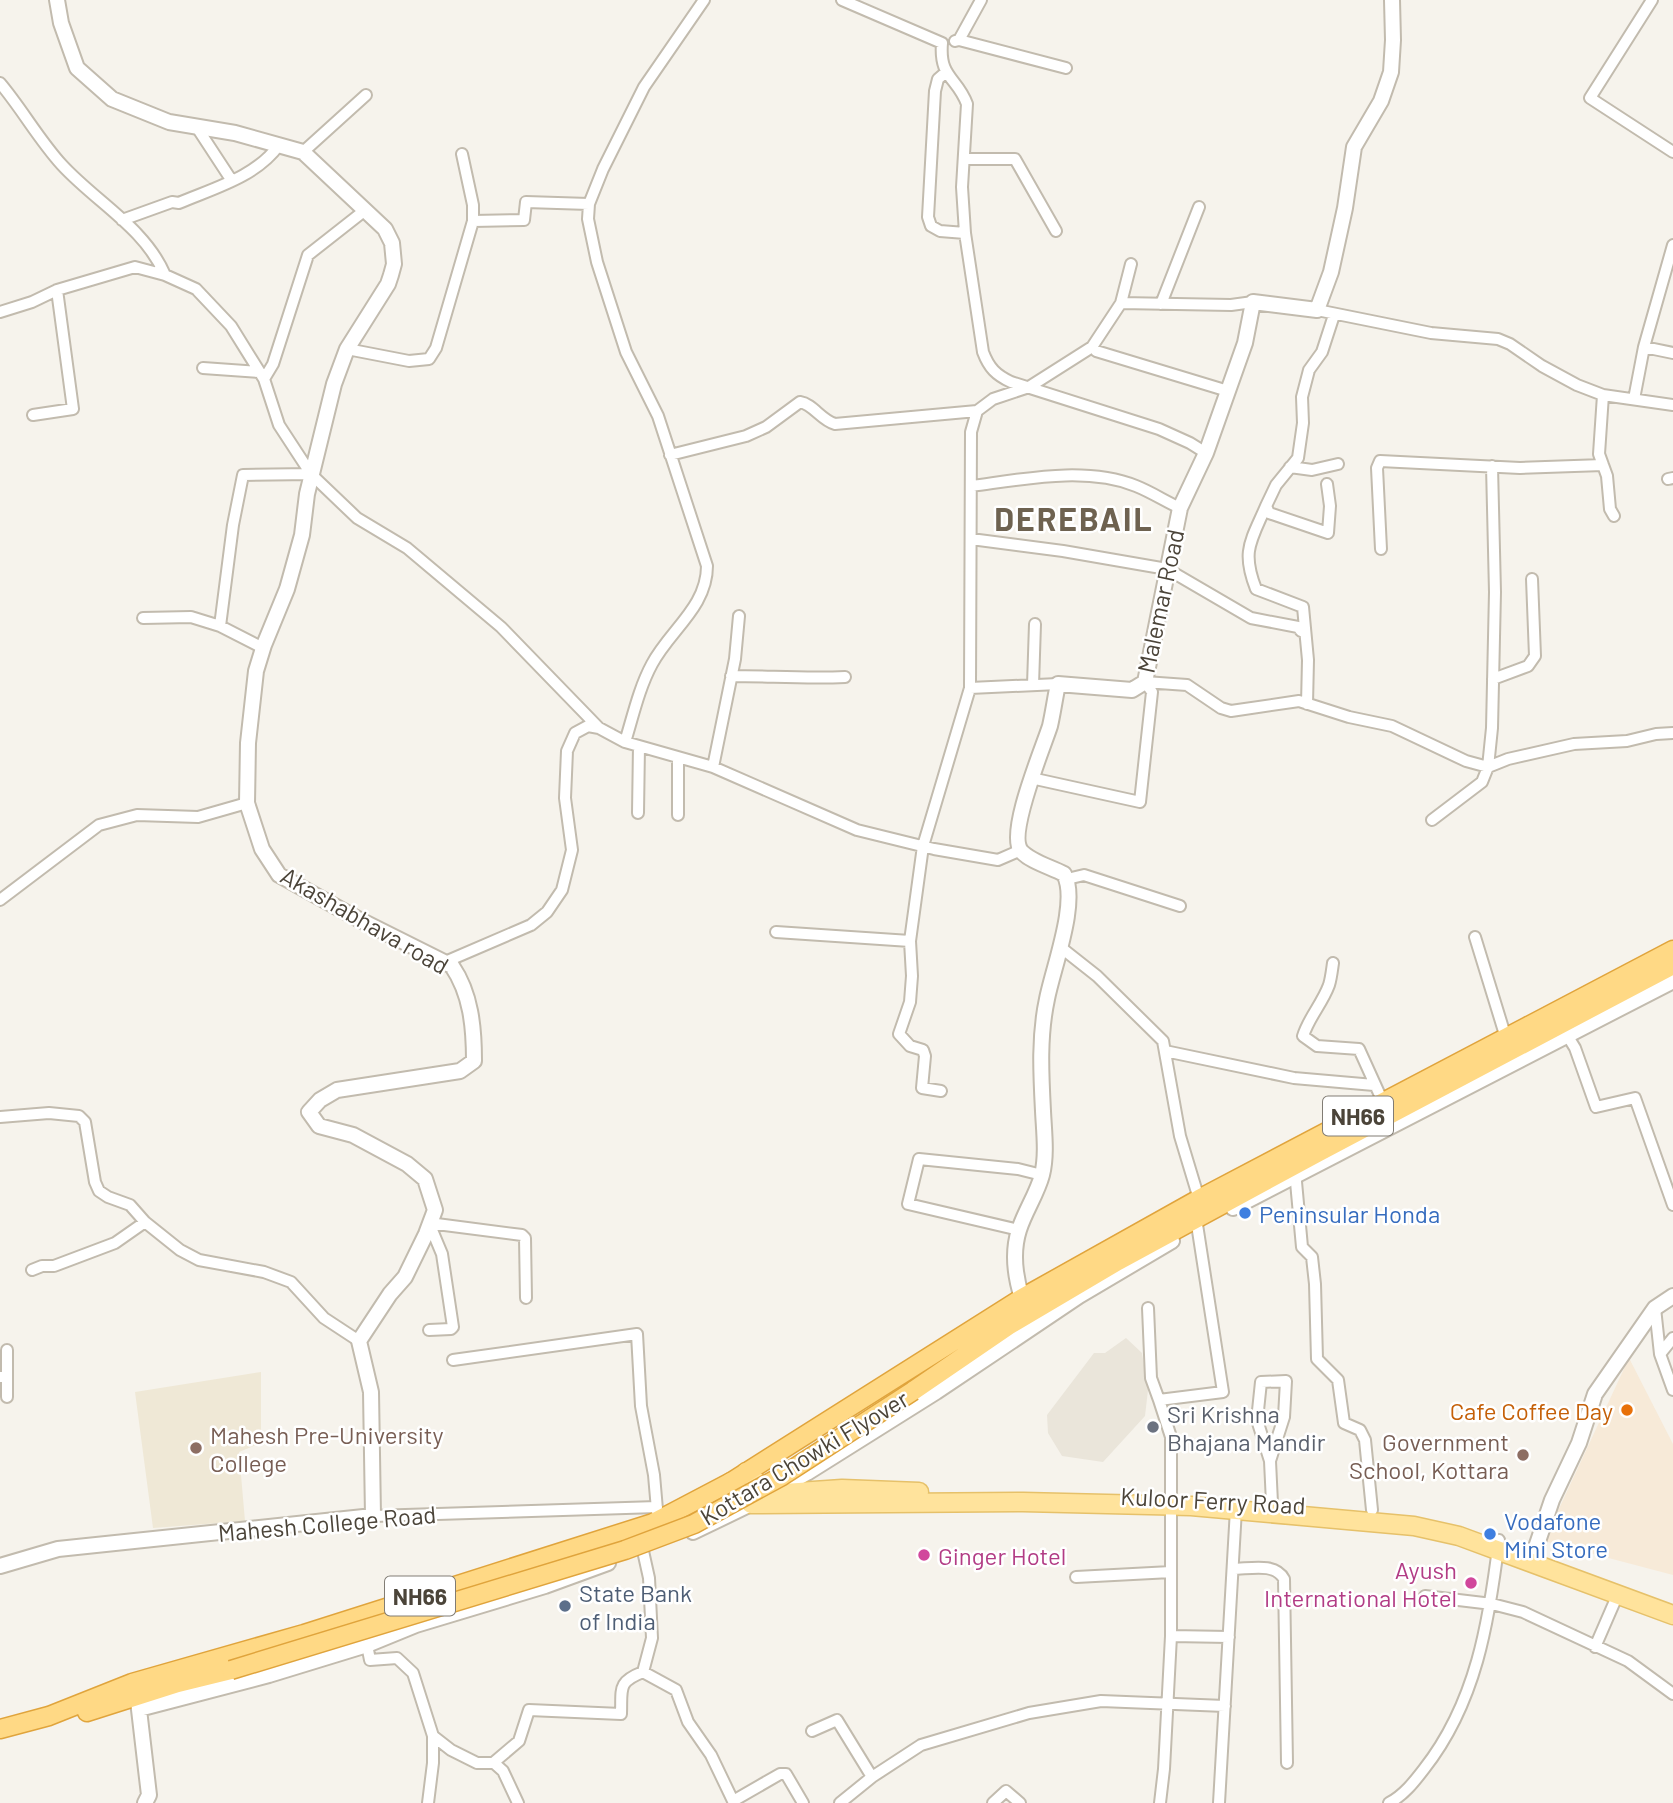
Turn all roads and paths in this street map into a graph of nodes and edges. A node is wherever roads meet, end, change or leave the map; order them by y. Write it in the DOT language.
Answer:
graph roads {
  1 [pos="57,0"];
  2 [pos="704,0"];
  3 [pos="842,0"];
  4 [pos="981,0"];
  5 [pos="1392,0"];
  6 [pos="1652,0"];
  7 [pos="959,40"];
  8 [pos="942,44"];
  9 [pos="1066,68"];
  10 [pos="945,73"];
  11 [pos="0,83"];
  12 [pos="366,95"];
  13 [pos="196,126"];
  14 [pos="279,145"];
  15 [pos="303,152"];
  16 [pos="1673,152"];
  17 [pos="462,154"];
  18 [pos="964,159"];
  19 [pos="232,181"];
  20 [pos="589,204"];
  21 [pos="1199,206"];
  22 [pos="364,211"];
  23 [pos="122,220"];
  24 [pos="472,221"];
  25 [pos="1056,231"];
  26 [pos="965,233"];
  27 [pos="1673,245"];
  28 [pos="1131,264"];
  29 [pos="165,275"];
  30 [pos="57,290"];
  31 [pos="1253,302"];
  32 [pos="1121,303"];
  33 [pos="1161,304"];
  34 [pos="1317,310"];
  35 [pos="0,312"];
  36 [pos="1334,315"];
  37 [pos="1644,346"];
  38 [pos="346,349"];
  39 [pos="1096,351"];
  40 [pos="1673,353"];
  41 [pos="203,368"];
  42 [pos="262,375"];
  43 [pos="1029,387"];
  44 [pos="1228,391"];
  45 [pos="1602,394"];
  46 [pos="1634,399"];
  47 [pos="1673,405"];
  48 [pos="977,411"];
  49 [pos="33,415"];
  50 [pos="1206,453"];
  51 [pos="670,455"];
  52 [pos="1338,464"];
  53 [pos="1492,466"];
  54 [pos="1603,466"];
  55 [pos="1290,467"];
  56 [pos="311,474"];
  57 [pos="1327,484"];
  58 [pos="972,486"];
  59 [pos="1266,506"];
  60 [pos="1180,508"];
  61 [pos="1615,516"];
  62 [pos="971,539"];
  63 [pos="1381,549"];
  64 [pos="1167,569"];
  65 [pos="1532,579"];
  66 [pos="739,616"];
  67 [pos="143,618"];
  68 [pos="1035,624"];
  69 [pos="220,626"];
  70 [pos="1301,631"];
  71 [pos="263,649"];
  72 [pos="731,677"];
  73 [pos="845,677"];
  74 [pos="1493,678"];
  75 [pos="1145,682"];
  76 [pos="1058,684"];
  77 [pos="1034,685"];
  78 [pos="970,688"];
  79 [pos="1307,704"];
  80 [pos="599,728"];
  81 [pos="1673,733"];
  82 [pos="625,742"];
  83 [pos="639,746"];
  84 [pos="678,758"];
  85 [pos="713,767"];
  86 [pos="1488,767"];
  87 [pos="1031,778"];
  88 [pos="247,803"];
  89 [pos="638,813"];
  90 [pos="678,815"];
  91 [pos="1432,820"];
  92 [pos="923,846"];
  93 [pos="1021,850"];
  94 [pos="1067,879"];
  95 [pos="0,900"];
  96 [pos="1180,906"];
  97 [pos="776,932"];
  98 [pos="1475,937"];
  99 [pos="910,941"];
  100 [pos="1059,946"];
  101 [pos="1673,950"];
  102 [pos="445,962"];
  103 [pos="1332,963"];
  104 [pos="1673,965"];
  105 [pos="1673,981"];
  106 [pos="1567,1035"];
  107 [pos="1506,1038"];
  108 [pos="1165,1051"];
  109 [pos="1374,1085"];
  110 [pos="941,1091"];
  111 [pos="1383,1102"];
  112 [pos="0,1117"];
  113 [pos="1295,1171"];
  114 [pos="1042,1175"];
  115 [pos="1199,1199"];
  116 [pos="1673,1205"];
  117 [pos="145,1222"];
  118 [pos="1196,1222"];
  119 [pos="429,1223"];
  120 [pos="1019,1230"];
  121 [pos="32,1270"];
  122 [pos="1673,1296"];
  123 [pos="526,1298"];
  124 [pos="1023,1298"];
  125 [pos="1148,1308"];
  126 [pos="1655,1308"];
  127 [pos="429,1330"];
  128 [pos="1673,1338"];
  129 [pos="359,1341"];
  130 [pos="7,1350"];
  131 [pos="1660,1354"];
  132 [pos="453,1360"];
  133 [pos="3,1377"];
  134 [pos="1673,1390"];
  135 [pos="7,1397"];
  136 [pos="1159,1400"];
  137 [pos="1270,1461"];
  138 [pos="738,1477"];
  139 [pos="770,1494"];
  140 [pos="1170,1501"];
  141 [pos="1272,1503"];
  142 [pos="751,1504"];
  143 [pos="1236,1509"];
  144 [pos="1372,1510"];
  145 [pos="658,1514"];
  146 [pos="373,1516"];
  147 [pos="1498,1545"];
  148 [pos="643,1551"];
  149 [pos="1533,1557"];
  150 [pos="0,1566"];
  151 [pos="1233,1569"];
  152 [pos="1171,1573"];
  153 [pos="1076,1577"];
  154 [pos="1618,1594"];
  155 [pos="1425,1596"];
  156 [pos="1673,1603"];
  157 [pos="1492,1604"];
  158 [pos="1673,1615"];
  159 [pos="1171,1636"];
  160 [pos="1229,1637"];
  161 [pos="367,1645"];
  162 [pos="1595,1647"];
  163 [pos="643,1672"];
  164 [pos="1673,1695"];
  165 [pos="136,1696"];
  166 [pos="1168,1704"];
  167 [pos="1226,1706"];
  168 [pos="0,1729"];
  169 [pos="811,1731"];
  170 [pos="433,1736"];
  171 [pos="0,1739"];
  172 [pos="493,1763"];
  173 [pos="1287,1763"];
  174 [pos="873,1777"];
  175 [pos="1405,1800"];
  176 [pos="734,1802"];
  177 [pos="145,1803"];
  178 [pos="428,1803"];
  179 [pos="518,1803"];
  180 [pos="803,1803"];
  181 [pos="840,1803"];
  182 [pos="993,1803"];
  183 [pos="1020,1803"];
  184 [pos="1160,1803"];
  185 [pos="1219,1803"];
  186 [pos="1389,1803"];
  1 -- 13 [label="street, Akashabhava road"];
  2 -- 20 [label="street"];
  3 -- 8 [label="street"];
  4 -- 7 [label="street"];
  5 -- 34 [label="street"];
  6 -- 16 [label="street"];
  7 -- 8 [label="street"];
  7 -- 9 [label="street"];
  8 -- 10 [label="street"];
  10 -- 18 [label="street"];
  10 -- 26 [label="street"];
  11 -- 23 [label="street"];
  12 -- 15 [label="street"];
  13 -- 14 [label="street, Akashabhava road"];
  13 -- 19 [label="street"];
  14 -- 15 [label="street, Akashabhava road"];
  14 -- 19 [label="street"];
  15 -- 22 [label="street, Akashabhava road"];
  17 -- 24 [label="street"];
  18 -- 25 [label="street"];
  18 -- 26 [label="street"];
  19 -- 23 [label="street"];
  20 -- 24 [label="street"];
  20 -- 51 [label="street"];
  21 -- 33 [label="street"];
  22 -- 38 [label="street, Akashabhava road"];
  22 -- 42 [label="street"];
  23 -- 29 [label="street"];
  24 -- 38 [label="street"];
  26 -- 43 [label="street"];
  27 -- 37 [label="street"];
  28 -- 32 [label="street"];
  29 -- 30 [label="street"];
  29 -- 42 [label="street"];
  30 -- 35 [label="street"];
  30 -- 49 [label="street"];
  31 -- 33 [label="street"];
  31 -- 34 [label="street"];
  31 -- 44 [label="street, Malemar Road"];
  32 -- 33 [label="street"];
  32 -- 43 [label="street"];
  34 -- 36 [label="street"];
  36 -- 45 [label="street"];
  36 -- 55 [label="street"];
  37 -- 40 [label="street"];
  37 -- 46 [label="street"];
  38 -- 56 [label="street, Akashabhava road"];
  39 -- 44 [label="street"];
  41 -- 42 [label="street"];
  42 -- 56 [label="street"];
  43 -- 48 [label="street"];
  43 -- 50 [label="street"];
  44 -- 50 [label="street, Malemar Road"];
  45 -- 46 [label="street"];
  45 -- 54 [label="street"];
  46 -- 47 [label="street"];
  48 -- 51 [label="street"];
  48 -- 58 [label="street"];
  50 -- 60 [label="street, Malemar Road"];
  51 -- 82 [label="street"];
  52 -- 55 [label="street"];
  53 -- 54 [label="street"];
  53 -- 63 [label="street"];
  53 -- 74 [label="street"];
  54 -- 61 [label="street"];
  55 -- 59 [label="street"];
  56 -- 69 [label="street"];
  56 -- 71 [label="street, Akashabhava road"];
  56 -- 80 [label="street"];
  57 -- 59 [label="street"];
  58 -- 60 [label="street"];
  58 -- 62 [label="street"];
  59 -- 79 [label="street"];
  60 -- 64 [label="street, Malemar Road"];
  62 -- 64 [label="street"];
  62 -- 78 [label="street"];
  64 -- 70 [label="street"];
  64 -- 75 [label="street, Malemar Road"];
  65 -- 74 [label="street"];
  66 -- 72 [label="street"];
  67 -- 69 [label="street"];
  68 -- 77 [label="street"];
  69 -- 71 [label="street"];
  71 -- 88 [label="street, Akashabhava road"];
  72 -- 73 [label="street"];
  72 -- 85 [label="street"];
  74 -- 86 [label="street"];
  75 -- 76 [label="street, Malemar Road"];
  75 -- 79 [label="street"];
  75 -- 87 [label="street"];
  76 -- 77 [label="street"];
  76 -- 87 [label="street"];
  77 -- 78 [label="street"];
  78 -- 92 [label="street"];
  79 -- 86 [label="street"];
  80 -- 82 [label="street"];
  80 -- 102 [label="street"];
  81 -- 86 [label="street"];
  82 -- 83 [label="street"];
  83 -- 84 [label="street"];
  83 -- 89 [label="street"];
  84 -- 85 [label="street"];
  84 -- 90 [label="street"];
  85 -- 92 [label="street"];
  86 -- 91 [label="street"];
  87 -- 93 [label="street"];
  88 -- 95 [label="street"];
  88 -- 102 [label="street, Akashabhava road"];
  92 -- 93 [label="street"];
  92 -- 99 [label="street"];
  93 -- 94 [label="street"];
  94 -- 96 [label="street"];
  94 -- 100 [label="street"];
  97 -- 99 [label="street"];
  98 -- 107 [label="street"];
  99 -- 110 [label="street"];
  100 -- 108 [label="street"];
  100 -- 114 [label="street"];
  101 -- 107 [label="highway, NH66"];
  102 -- 119 [label="street, Akashabhava road"];
  103 -- 109 [label="street"];
  104 -- 113 [label="highway, NH66"];
  105 -- 106 [label="street"];
  106 -- 113 [label="street"];
  106 -- 116 [label="street"];
  107 -- 111 [label="highway, NH66"];
  108 -- 109 [label="street"];
  108 -- 115 [label="street"];
  109 -- 111 [label="street"];
  111 -- 115 [label="highway, NH66"];
  112 -- 117 [label="street"];
  113 -- 118 [label="highway, NH66"];
  113 -- 144 [label="street"];
  114 -- 120 [label="street"];
  114 -- 120 [label="street"];
  115 -- 124 [label="highway, NH66"];
  117 -- 121 [label="street"];
  117 -- 129 [label="street"];
  118 -- 136 [label="street"];
  118 -- 139 [label="street"];
  118 -- 165 [label="highway, Kottara Chowki Flyover / NH66, bridge"];
  119 -- 123 [label="street"];
  119 -- 127 [label="street"];
  119 -- 129 [label="street, Akashabhava road"];
  120 -- 124 [label="street"];
  122 -- 126 [label="street"];
  124 -- 138 [label="highway, NH66"];
  125 -- 136 [label="street"];
  126 -- 131 [label="street"];
  126 -- 149 [label="street"];
  128 -- 131 [label="street"];
  129 -- 146 [label="street"];
  130 -- 133 [label="street"];
  131 -- 134 [label="street"];
  132 -- 145 [label="street"];
  133 -- 135 [label="street"];
  136 -- 140 [label="street"];
  137 -- 137 [label="street"];
  137 -- 141 [label="street"];
  138 -- 139 [label="main road"];
  138 -- 142 [label="main road"];
  138 -- 145 [label="highway, NH66"];
  139 -- 140 [label="main road, Kuloor Ferry Road"];
  139 -- 142 [label="street"];
  140 -- 141 [label="main road, Kuloor Ferry Road"];
  140 -- 142 [label="main road, Kuloor Ferry Road"];
  140 -- 143 [label="main road, Kuloor Ferry Road"];
  140 -- 152 [label="street"];
  141 -- 144 [label="main road, Kuloor Ferry Road"];
  142 -- 148 [label="street"];
  143 -- 147 [label="main road, Kuloor Ferry Road"];
  143 -- 151 [label="street"];
  144 -- 147 [label="main road, Kuloor Ferry Road"];
  145 -- 146 [label="street, Mahesh College Road"];
  145 -- 165 [label="highway, NH66"];
  146 -- 150 [label="street, Mahesh College Road"];
  147 -- 149 [label="main road, Kuloor Ferry Road"];
  147 -- 157 [label="street"];
  148 -- 161 [label="street"];
  148 -- 163 [label="street"];
  149 -- 154 [label="main road, Kuloor Ferry Road"];
  149 -- 156 [label="main road, Kuloor Ferry Road"];
  151 -- 160 [label="street"];
  151 -- 173 [label="street"];
  152 -- 153 [label="street"];
  152 -- 159 [label="street"];
  154 -- 158 [label="main road, Kuloor Ferry Road"];
  154 -- 162 [label="street"];
  155 -- 157 [label="street"];
  157 -- 162 [label="street"];
  157 -- 175 [label="street"];
  159 -- 160 [label="street"];
  159 -- 166 [label="street"];
  160 -- 167 [label="street"];
  161 -- 165 [label="street"];
  161 -- 170 [label="street"];
  162 -- 164 [label="street"];
  163 -- 172 [label="street"];
  163 -- 176 [label="street"];
  165 -- 168 [label="highway, NH66"];
  165 -- 171 [label="highway, NH66"];
  165 -- 177 [label="street"];
  166 -- 167 [label="street"];
  166 -- 174 [label="street"];
  166 -- 184 [label="street"];
  167 -- 185 [label="street"];
  169 -- 174 [label="street"];
  170 -- 172 [label="street"];
  170 -- 178 [label="street"];
  172 -- 179 [label="street"];
  174 -- 181 [label="street"];
  175 -- 186 [label="street"];
  176 -- 180 [label="street"];
  182 -- 183 [label="street"];
}
